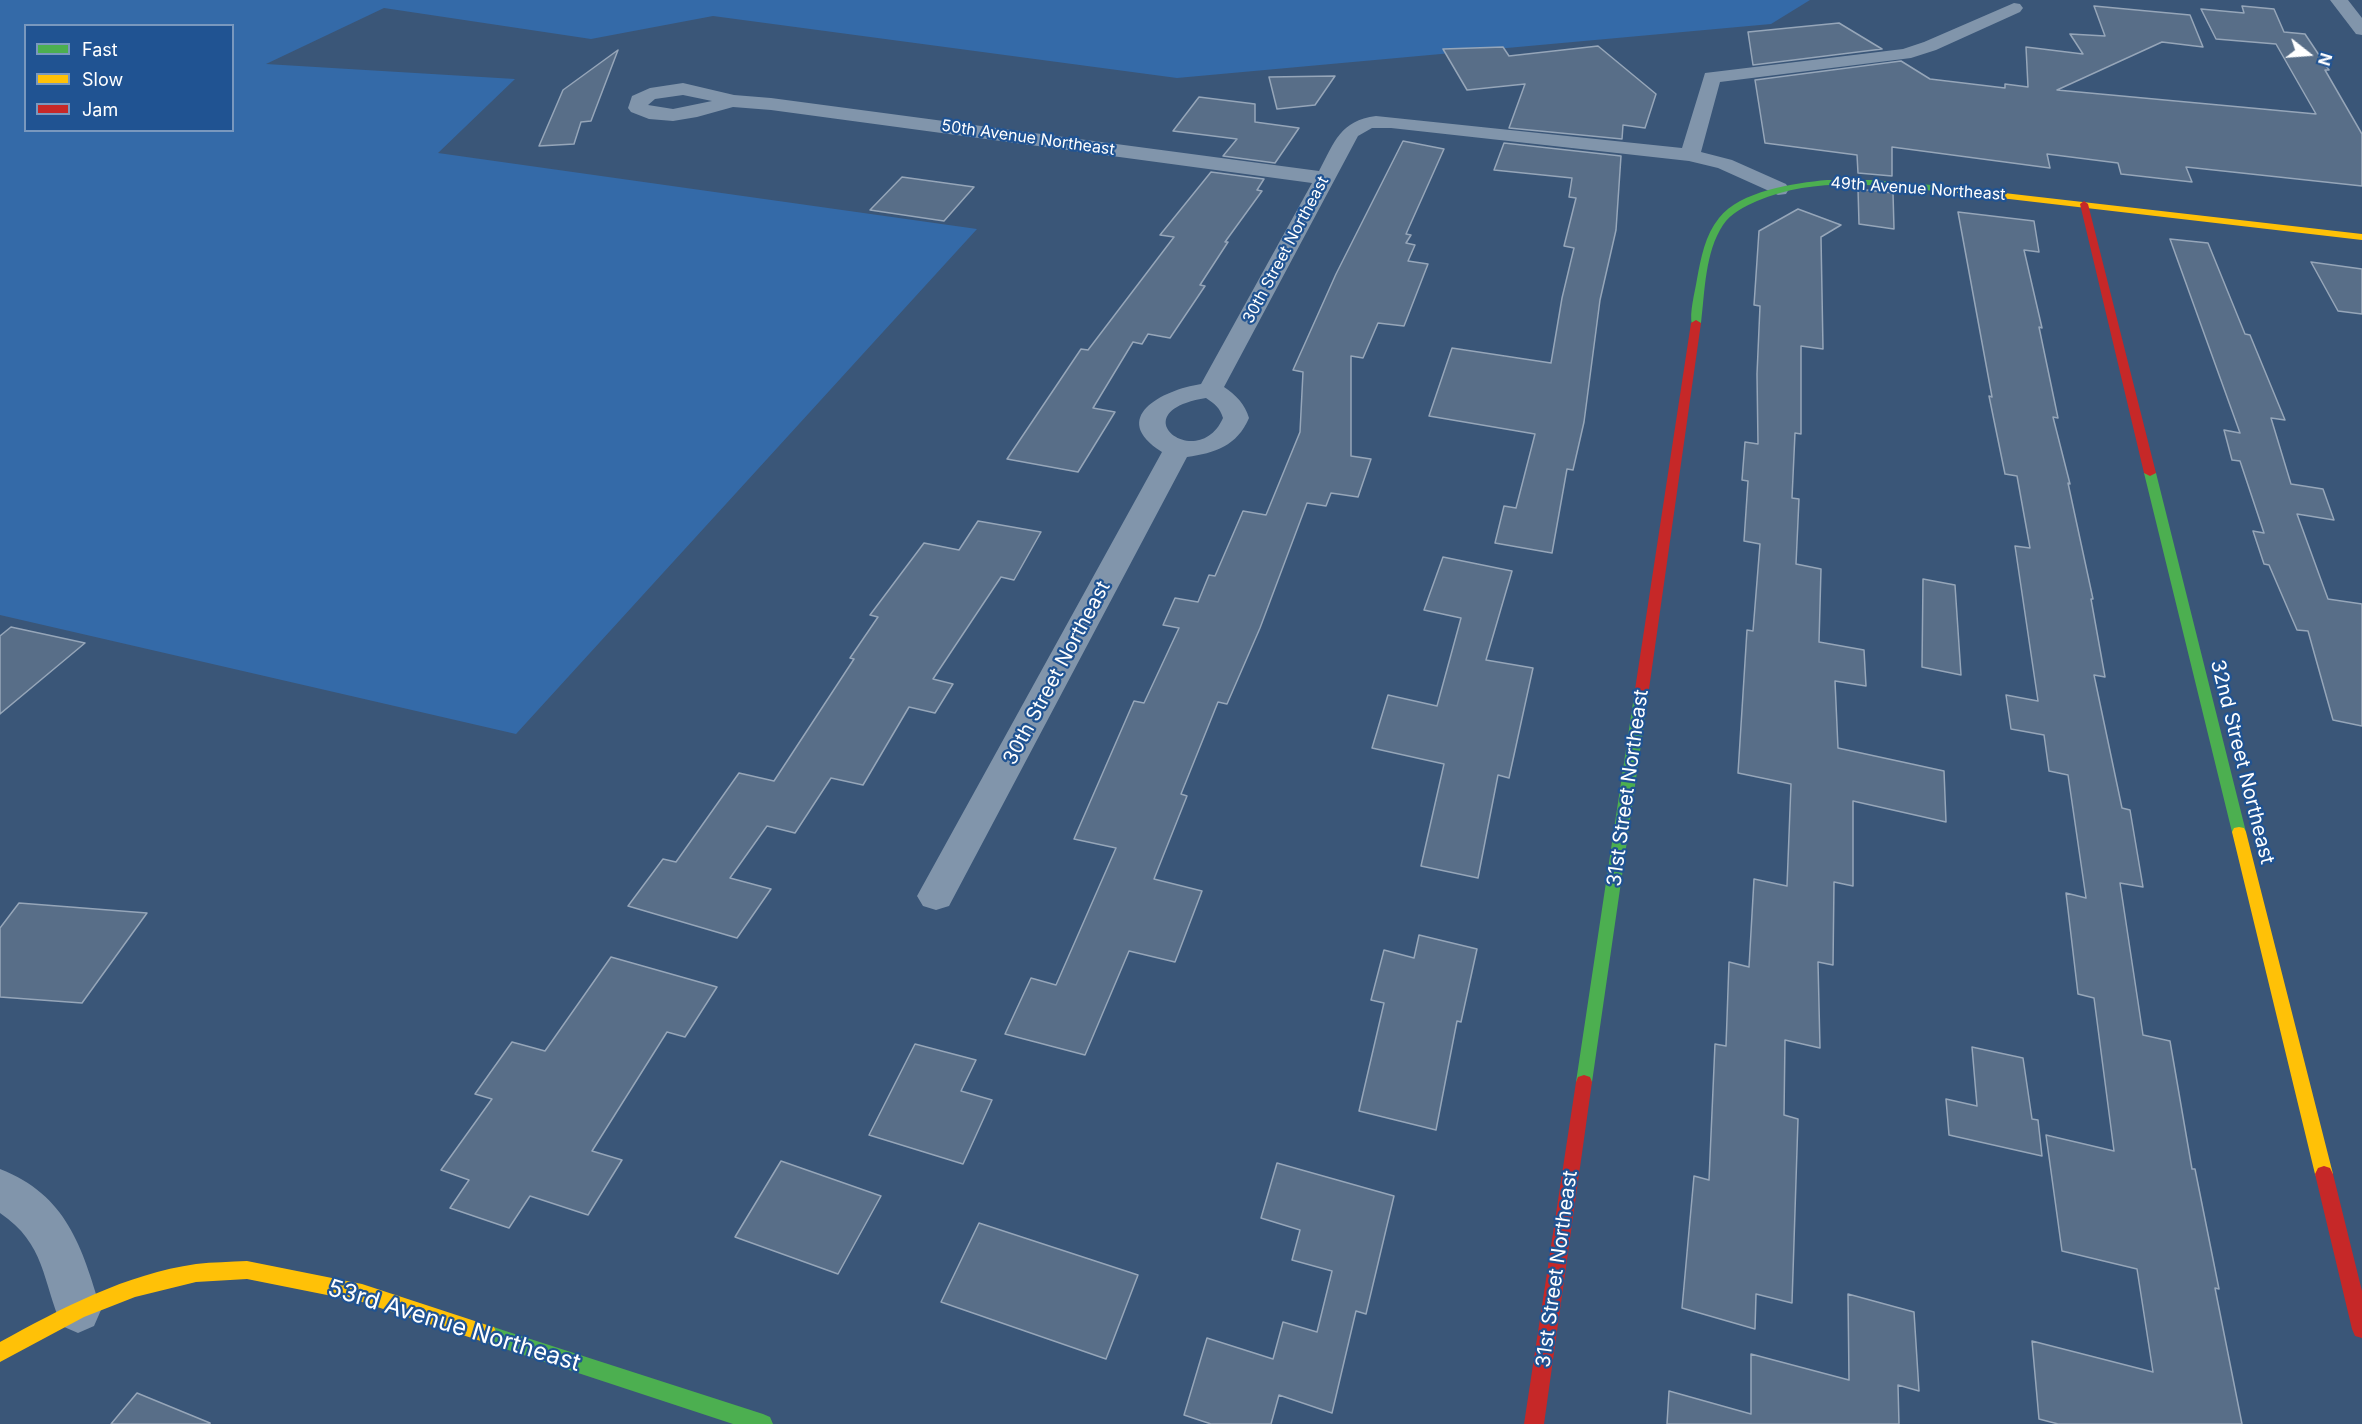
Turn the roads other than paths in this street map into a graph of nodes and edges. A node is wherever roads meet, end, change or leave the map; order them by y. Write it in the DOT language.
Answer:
graph roads {
  1 [pos="2339,0"];
  2 [pos="2014,8"];
  3 [pos="2362,30"];
  4 [pos="732,101"];
  5 [pos="1690,154"];
  6 [pos="1325,178"];
  7 [pos="1778,189"];
  8 [pos="2084,204"];
  9 [pos="2362,237"];
  10 [pos="1210,390"];
  11 [pos="1177,450"];
  12 [pos="936,896"];
  13 [pos="0,1189"];
  14 [pos="78,1310"];
  15 [pos="2362,1329"];
  16 [pos="0,1352"];
  17 [pos="763,1424"];
  18 [pos="1534,1424"];
  1 -- 3 [label="street"];
  2 -- 5 [label="street"];
  4 -- 6 [label="street, 50th Avenue Northeast"];
  5 -- 6 [label="street, 30th Street Northeast"];
  5 -- 7 [label="street"];
  6 -- 10 [label="street, 30th Street Northeast"];
  7 -- 8 [label="street, 49th Avenue Northeast"];
  7 -- 18 [label="street, 31st Street Northeast"];
  8 -- 9 [label="street, 49th Avenue Northeast"];
  8 -- 15 [label="street, 32nd Street Northeast"];
  10 -- 11 [label="street"];
  10 -- 11 [label="street"];
  11 -- 12 [label="street, 30th Street Northeast"];
  13 -- 14 [label="street"];
  14 -- 16 [label="street, 53rd Avenue Northeast"];
  14 -- 17 [label="street, 53rd Avenue Northeast"];
}
